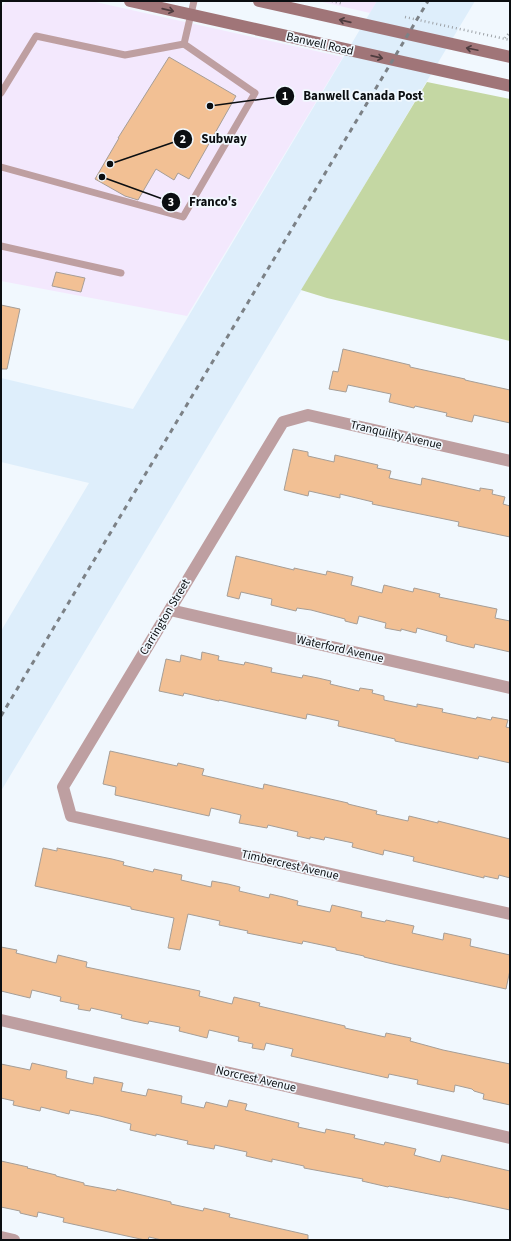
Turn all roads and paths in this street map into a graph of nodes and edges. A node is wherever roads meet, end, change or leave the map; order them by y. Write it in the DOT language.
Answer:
graph roads {
  1 [pos="130,1"];
  2 [pos="194,1"];
  3 [pos="259,1"];
  4 [pos="332,1"];
  5 [pos="345,4"];
  6 [pos="191,15"];
  7 [pos="402,17"];
  8 [pos="510,32"];
  9 [pos="505,38"];
  10 [pos="510,40"];
  11 [pos="184,44"];
  12 [pos="510,57"];
  13 [pos="510,86"];
  14 [pos="1,93"];
  15 [pos="1,167"];
  16 [pos="1,246"];
  17 [pos="121,273"];
  18 [pos="283,422"];
  19 [pos="510,461"];
  20 [pos="170,610"];
  21 [pos="510,688"];
  22 [pos="71,816"];
  23 [pos="510,914"];
  24 [pos="1,1020"];
  25 [pos="510,1138"];
  26 [pos="1,1237"];
  27 [pos="14,1240"];
  1 -- 6 [label="main road, Banwell Road, one-way"];
  2 -- 6 [label="lane"];
  12 -- 3 [label="main road, one-way"];
  4 -- 5 [label="path"];
  6 -- 11 [label="lane"];
  6 -- 13 [label="main road, Banwell Road, one-way"];
  7 -- 9 [label="path"];
  8 -- 9 [label="path"];
  9 -- 10 [label="path"];
  11 -- 14 [label="lane"];
  11 -- 15 [label="lane"];
  16 -- 17 [label="lane"];
  18 -- 19 [label="street, Tranquility Avenue"];
  18 -- 20 [label="street, Carrington Street"];
  20 -- 21 [label="street, Waterford Avenue"];
  20 -- 22 [label="street, Carrington Street"];
  22 -- 23 [label="street, Timbercrest Avenue"];
  24 -- 25 [label="street, Norcrest Avenue"];
  26 -- 27 [label="street"];
}
